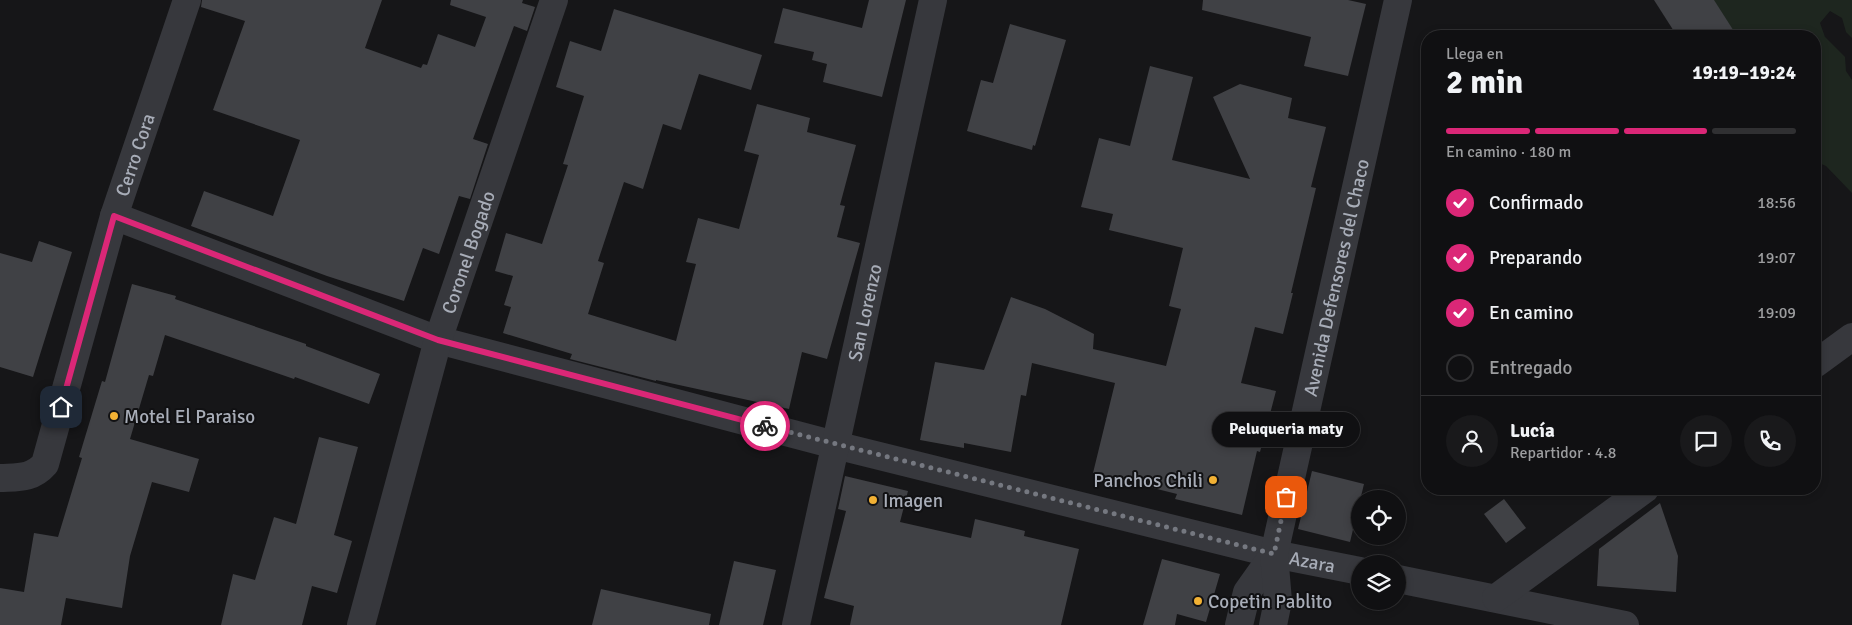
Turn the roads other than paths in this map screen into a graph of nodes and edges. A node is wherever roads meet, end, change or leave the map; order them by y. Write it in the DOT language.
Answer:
graph roads {
  1 [pos="187,0"];
  2 [pos="554,0"];
  3 [pos="933,0"];
  4 [pos="1398,0"];
  5 [pos="114,216"];
  6 [pos="1852,336"];
  7 [pos="438,340"];
  8 [pos="1821,359"];
  9 [pos="835,445"];
  10 [pos="0,478"];
  11 [pos="1637,495"];
  12 [pos="1274,554"];
  13 [pos="1351,569"];
  14 [pos="1406,581"];
  15 [pos="1496,598"];
  16 [pos="361,625"];
  17 [pos="796,625"];
  18 [pos="1239,625"];
  19 [pos="1273,625"];
  20 [pos="1626,625"];
  1 -- 5 [label="street, Cerro Cora"];
  2 -- 7 [label="street, Coronel Bogado"];
  3 -- 9 [label="street, San Lorenzo"];
  4 -- 12 [label="street, Avenida Defensores del Chaco"];
  5 -- 7 [label="street, Azara"];
  5 -- 10 [label="street, Cerro Cora"];
  6 -- 8 [label="street"];
  7 -- 9 [label="street, Azara"];
  7 -- 16 [label="street, Coronel Bogado"];
  9 -- 12 [label="street, Azara"];
  9 -- 17 [label="street, San Lorenzo"];
  11 -- 15 [label="street"];
  12 -- 13 [label="street, Azara"];
  12 -- 18 [label="street, Avenida Defensores del Chaco"];
  12 -- 19 [label="street, Avenida Defensores del Chaco"];
  14 -- 15 [label="street"];
  15 -- 20 [label="street"];
}
